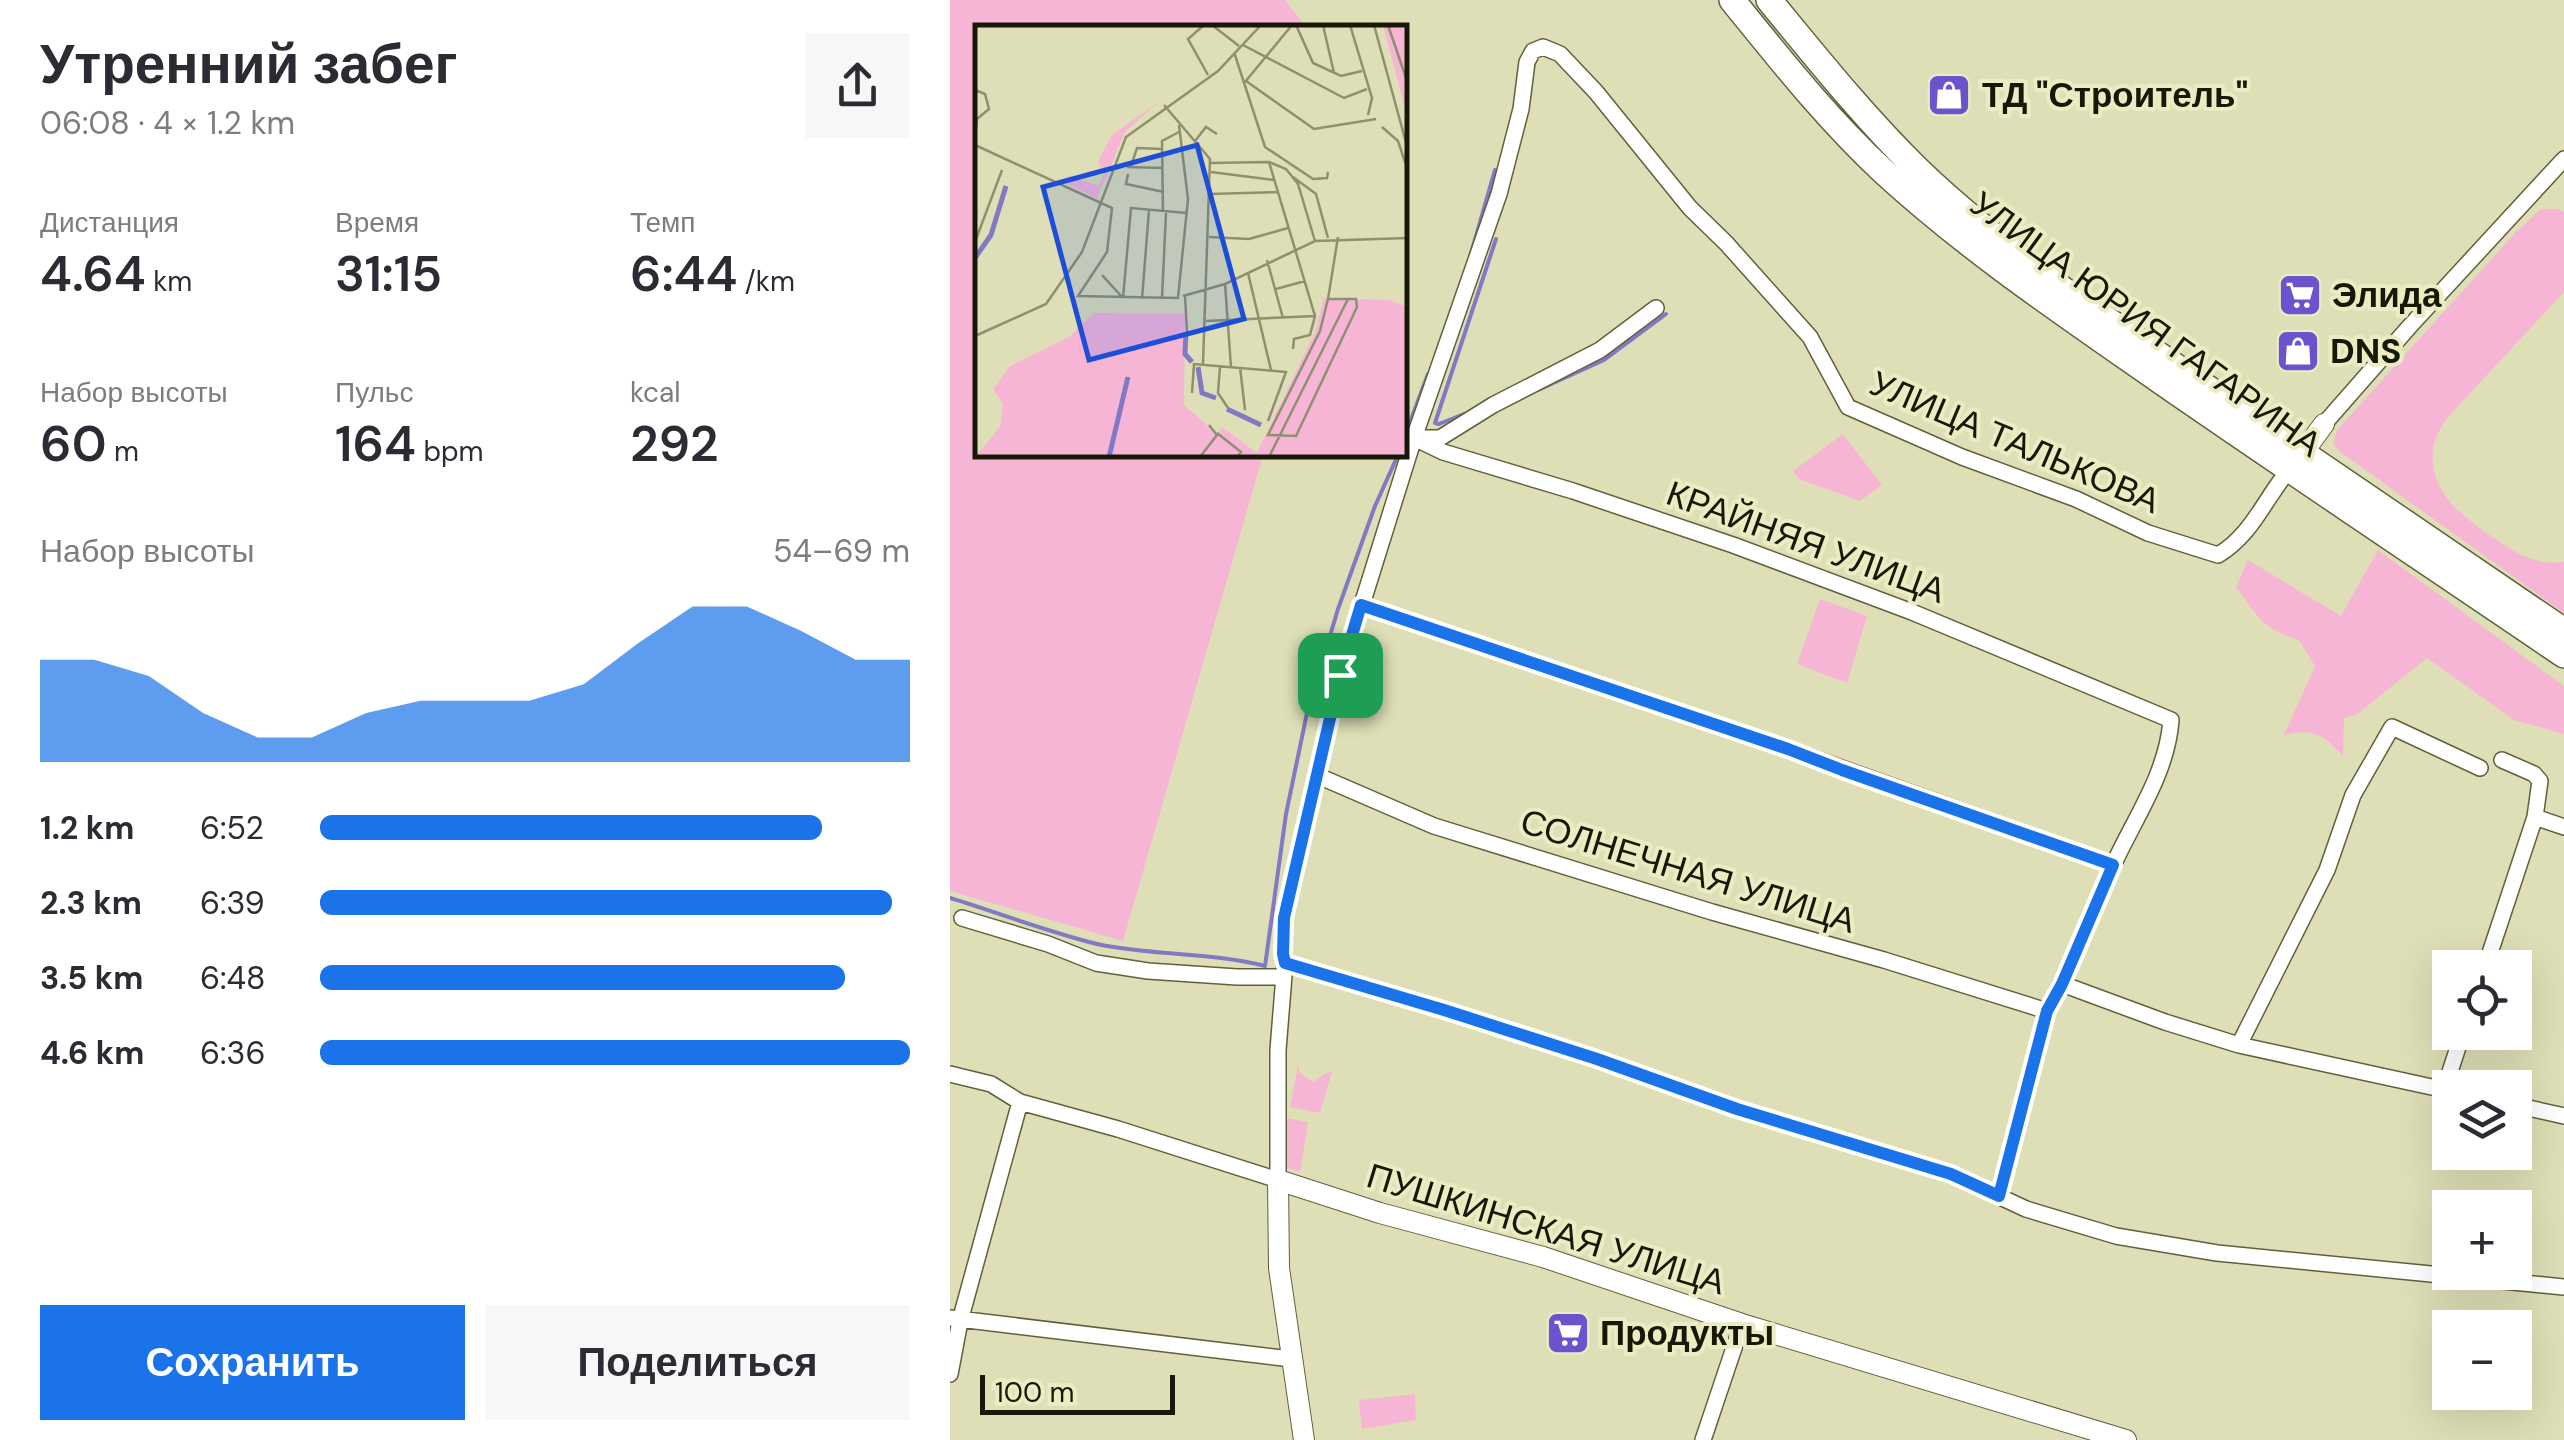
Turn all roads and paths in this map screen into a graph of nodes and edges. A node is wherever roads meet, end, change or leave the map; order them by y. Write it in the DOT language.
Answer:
graph roads {
  1 [pos="1732,0"];
  2 [pos="1769,0"];
  3 [pos="2564,159"];
  4 [pos="1656,308"];
  5 [pos="2324,424"];
  6 [pos="1414,438"];
  7 [pos="1408,457"];
  8 [pos="1408,458"];
  9 [pos="2295,462"];
  10 [pos="1361,605"];
  11 [pos="2564,631"];
  12 [pos="2564,655"];
  13 [pos="2502,760"];
  14 [pos="2480,768"];
  15 [pos="1316,776"];
  16 [pos="2535,817"];
  17 [pos="2564,827"];
  18 [pos="2113,865"];
  19 [pos="962,918"];
  20 [pos="2491,950"];
  21 [pos="1284,965"];
  22 [pos="2062,984"];
  23 [pos="2047,1011"];
  24 [pos="2239,1045"];
  25 [pos="950,1074"];
  26 [pos="2432,1088"];
  27 [pos="1020,1102"];
  28 [pos="2532,1109"];
  29 [pos="2564,1116"];
  30 [pos="1278,1180"];
  31 [pos="1999,1196"];
  32 [pos="2564,1286"];
  33 [pos="955,1320"];
  34 [pos="1742,1324"];
  35 [pos="1291,1359"];
  36 [pos="950,1374"];
  37 [pos="2119,1439"];
  38 [pos="1304,1440"];
  39 [pos="1702,1440"];
  1 -- 9 [label="main road, УЛИЦА ЮРИЯ ГАГАРИНА"];
  2 -- 9 [label="main road, УЛИЦА ЮРИЯ ГАГАРИНА"];
  3 -- 5 [label="street"];
  4 -- 6 [label="street"];
  5 -- 9 [label="street"];
  6 -- 7 [label="street"];
  6 -- 9 [label="street, УЛИЦА ТАЛЬКОВА"];
  6 -- 18 [label="street, КРАЙНЯЯ УЛИЦА"];
  8 -- 10 [label="street"];
  9 -- 11 [label="main road, УЛИЦА ЮРИЯ ГАГАРИНА"];
  9 -- 12 [label="main road, УЛИЦА ЮРИЯ ГАГАРИНА"];
  10 -- 15 [label="street"];
  10 -- 18 [label="street"];
  13 -- 16 [label="street"];
  14 -- 24 [label="street"];
  15 -- 21 [label="street"];
  15 -- 23 [label="street, СОЛНЕЧНАЯ УЛИЦА"];
  16 -- 17 [label="street"];
  16 -- 20 [label="street"];
  18 -- 22 [label="street"];
  19 -- 21 [label="street"];
  21 -- 30 [label="street"];
  21 -- 31 [label="street"];
  22 -- 23 [label="street"];
  22 -- 24 [label="street"];
  23 -- 31 [label="street"];
  24 -- 26 [label="street"];
  25 -- 27 [label="street, ПУШКИНСКАЯ УЛИЦА"];
  27 -- 30 [label="street, ПУШКИНСКАЯ УЛИЦА"];
  27 -- 33 [label="street"];
  28 -- 29 [label="street"];
  30 -- 34 [label="street, ПУШКИНСКАЯ УЛИЦА"];
  30 -- 35 [label="street"];
  31 -- 32 [label="street"];
  33 -- 35 [label="street"];
  33 -- 36 [label="street"];
  34 -- 37 [label="street, ПУШКИНСКАЯ УЛИЦА"];
  34 -- 39 [label="street"];
  35 -- 38 [label="street"];
}
